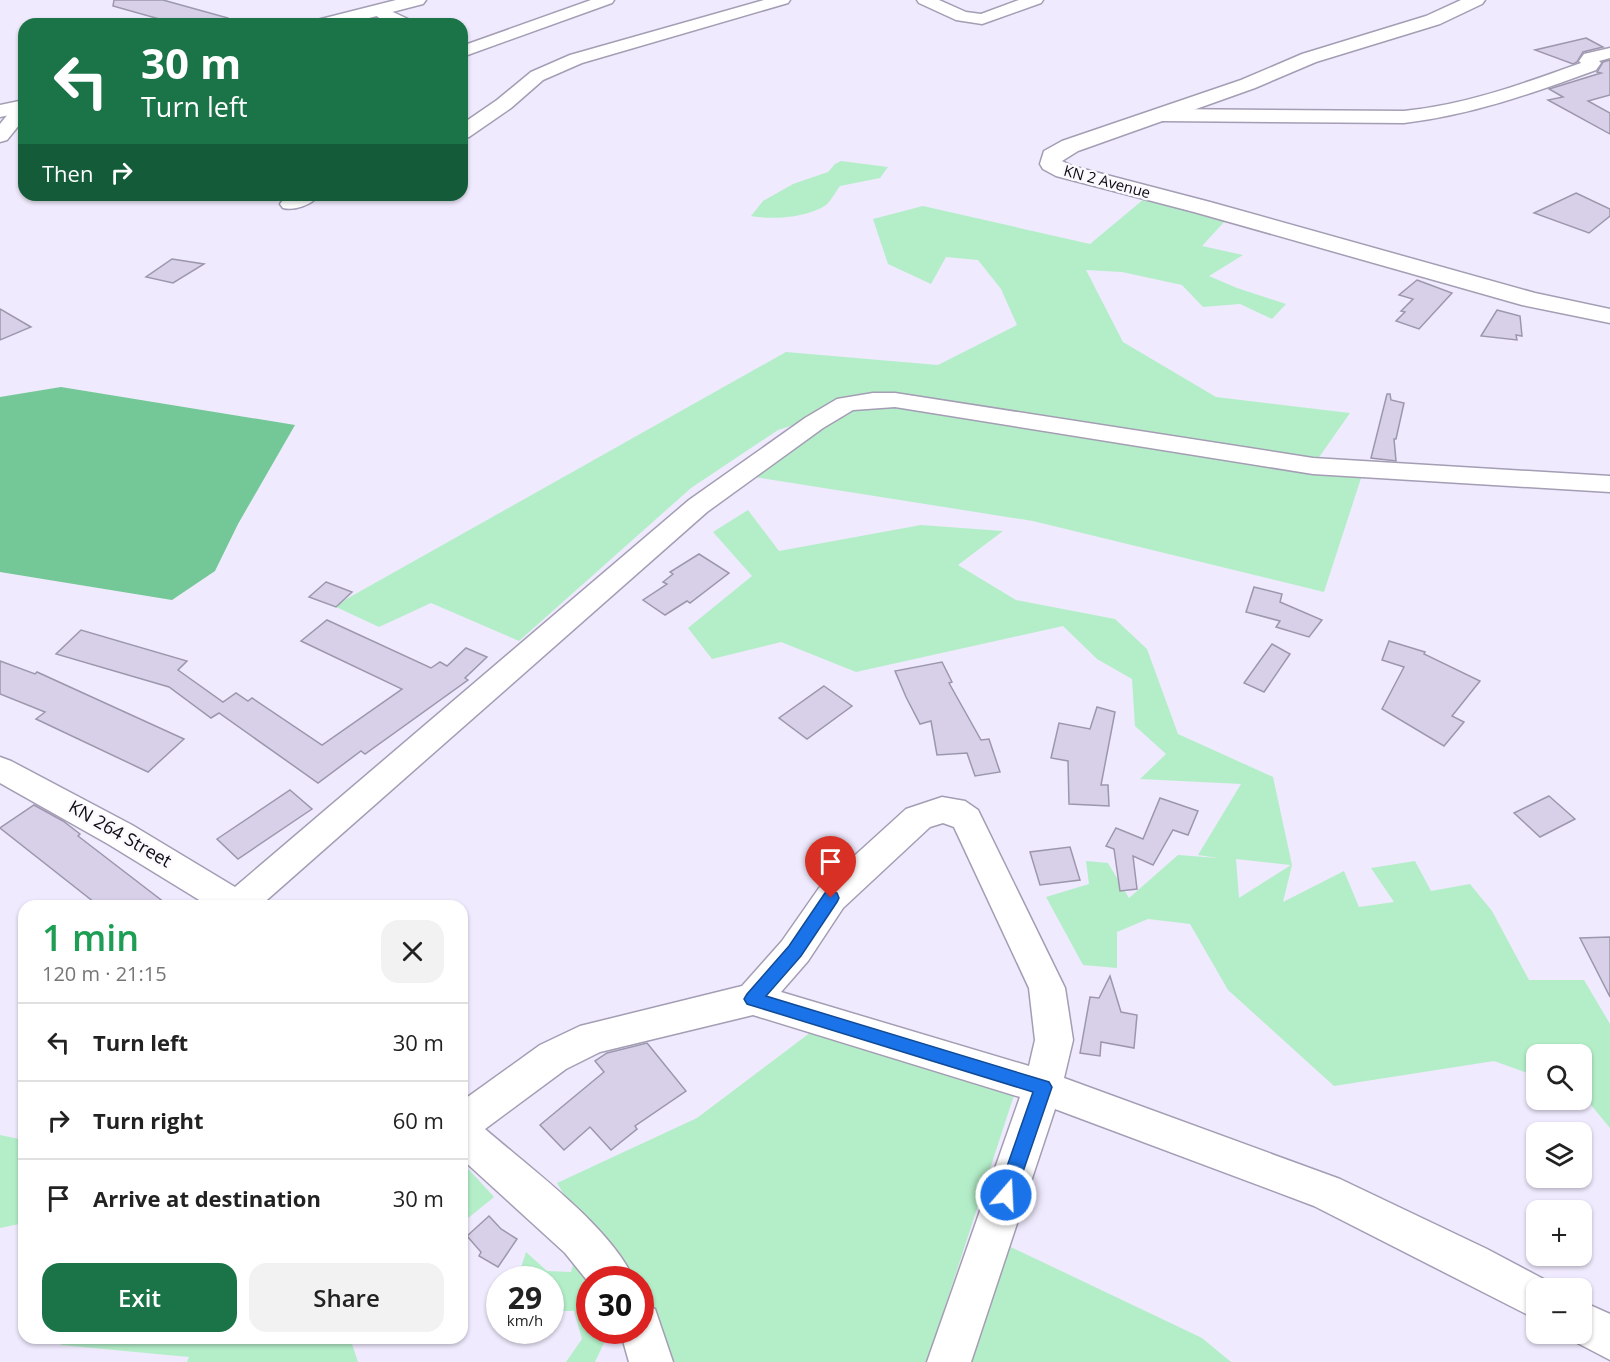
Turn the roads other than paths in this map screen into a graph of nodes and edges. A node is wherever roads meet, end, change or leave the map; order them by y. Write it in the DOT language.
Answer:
graph roads {
  1 [pos="415,0"];
  2 [pos="606,0"];
  3 [pos="782,0"];
  4 [pos="925,0"];
  5 [pos="1035,0"];
  6 [pos="1476,0"];
  7 [pos="378,10"];
  8 [pos="347,18"];
  9 [pos="393,18"];
  10 [pos="468,51"];
  11 [pos="1610,53"];
  12 [pos="18,108"];
  13 [pos="0,111"];
  14 [pos="18,114"];
  15 [pos="1163,115"];
  16 [pos="468,128"];
  17 [pos="0,136"];
  18 [pos="296,201"];
  19 [pos="290,204"];
  20 [pos="1610,316"];
  21 [pos="1610,483"];
  22 [pos="0,769"];
  23 [pos="228,900"];
  24 [pos="244,900"];
  25 [pos="753,999"];
  26 [pos="1043,1087"];
  27 [pos="468,1120"];
  28 [pos="468,1139"];
  29 [pos="602,1266"];
  30 [pos="1526,1293"];
  31 [pos="1592,1328"];
  32 [pos="1610,1338"];
  33 [pos="646,1344"];
  34 [pos="651,1362"];
  35 [pos="949,1362"];
  1 -- 7 [label="main road"];
  2 -- 10 [label="street"];
  3 -- 16 [label="street"];
  4 -- 5 [label="street"];
  6 -- 15 [label="main road, KN 2 Avenue"];
  7 -- 8 [label="main road"];
  7 -- 9 [label="street"];
  11 -- 15 [label="street"];
  12 -- 13 [label="main road"];
  14 -- 17 [label="street"];
  15 -- 20 [label="main road, KN 2 Avenue"];
  18 -- 19 [label="street"];
  21 -- 24 [label="street"];
  22 -- 23 [label="street, KN 264 Street"];
  25 -- 26 [label="street"];
  25 -- 26 [label="street"];
  25 -- 27 [label="street"];
  26 -- 30 [label="street"];
  26 -- 35 [label="street"];
  28 -- 29 [label="street"];
  31 -- 32 [label="street"];
  33 -- 34 [label="street"];
}
